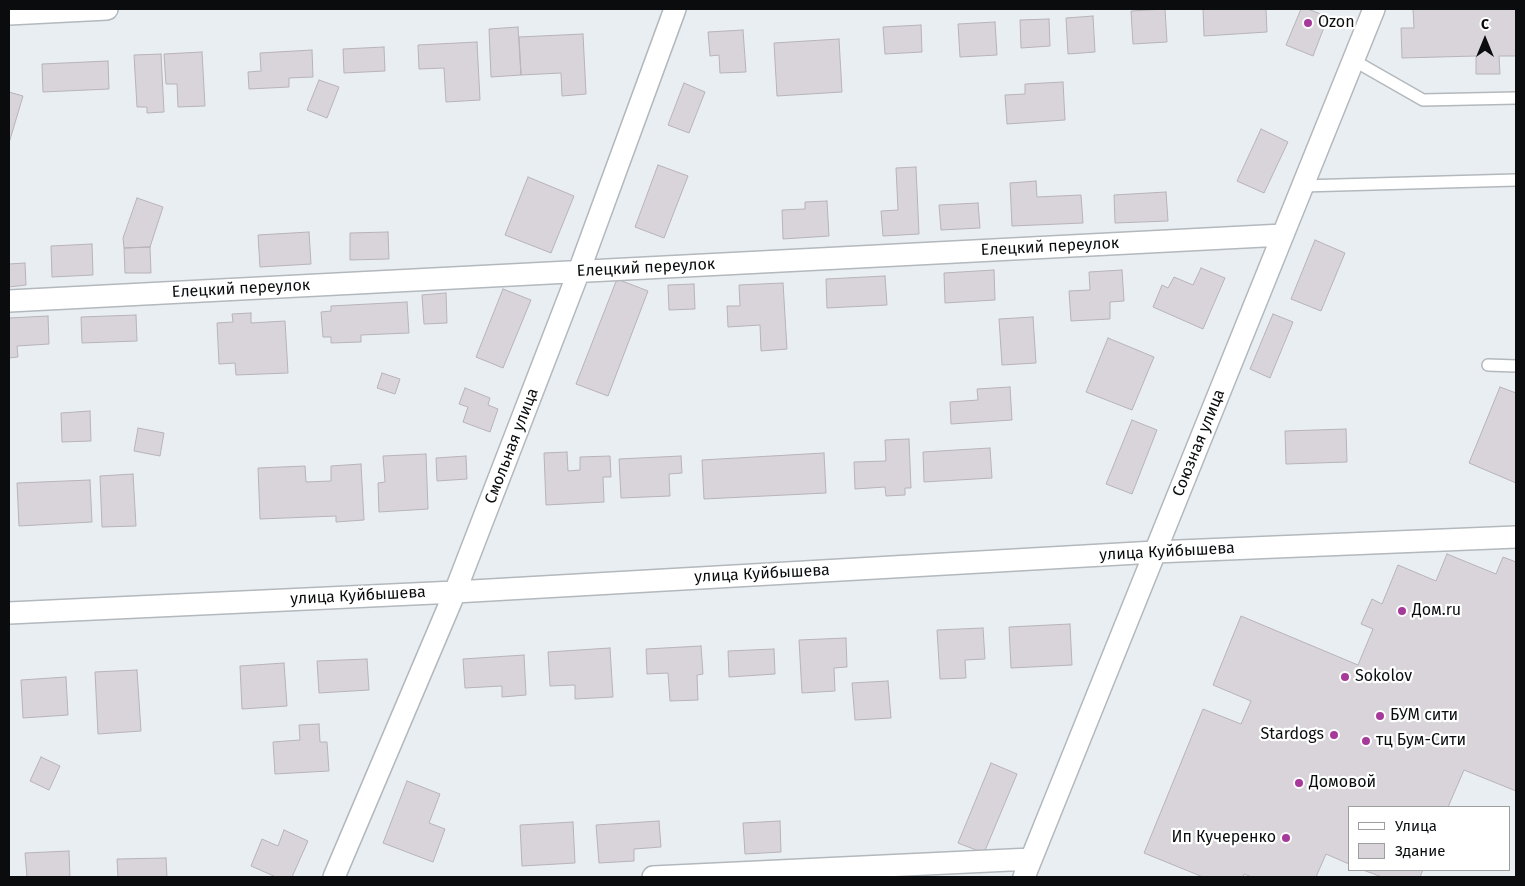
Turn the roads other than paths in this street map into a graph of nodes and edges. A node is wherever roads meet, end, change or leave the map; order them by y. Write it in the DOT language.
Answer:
graph roads {
  1 [pos="107,9"];
  2 [pos="675,9"];
  3 [pos="1374,9"];
  4 [pos="9,14"];
  5 [pos="1353,60"];
  6 [pos="1516,98"];
  7 [pos="1516,180"];
  8 [pos="1302,186"];
  9 [pos="1283,235"];
  10 [pos="579,271"];
  11 [pos="9,301"];
  12 [pos="1488,366"];
  13 [pos="1516,366"];
  14 [pos="1516,537"];
  15 [pos="1155,552"];
  16 [pos="455,592"];
  17 [pos="9,613"];
  18 [pos="1027,868"];
  19 [pos="334,877"];
  20 [pos="652,877"];
  1 -- 4 [label="street"];
  2 -- 10 [label="street, Смольная улица"];
  3 -- 5 [label="street, Союзная улица"];
  5 -- 6 [label="lane"];
  5 -- 8 [label="street, Союзная улица"];
  7 -- 8 [label="lane"];
  8 -- 9 [label="street, Союзная улица"];
  9 -- 10 [label="street, Елецкий переулок"];
  9 -- 15 [label="street, Союзная улица"];
  10 -- 11 [label="street, Елецкий переулок"];
  10 -- 16 [label="street, Смольная улица"];
  12 -- 13 [label="lane"];
  14 -- 15 [label="street, улица Куйбышева"];
  15 -- 16 [label="street, улица Куйбышева"];
  15 -- 18 [label="street, Союзная улица"];
  16 -- 17 [label="street, улица Куйбышева"];
  16 -- 19 [label="street, Смольная улица"];
  18 -- 20 [label="street"];
}
